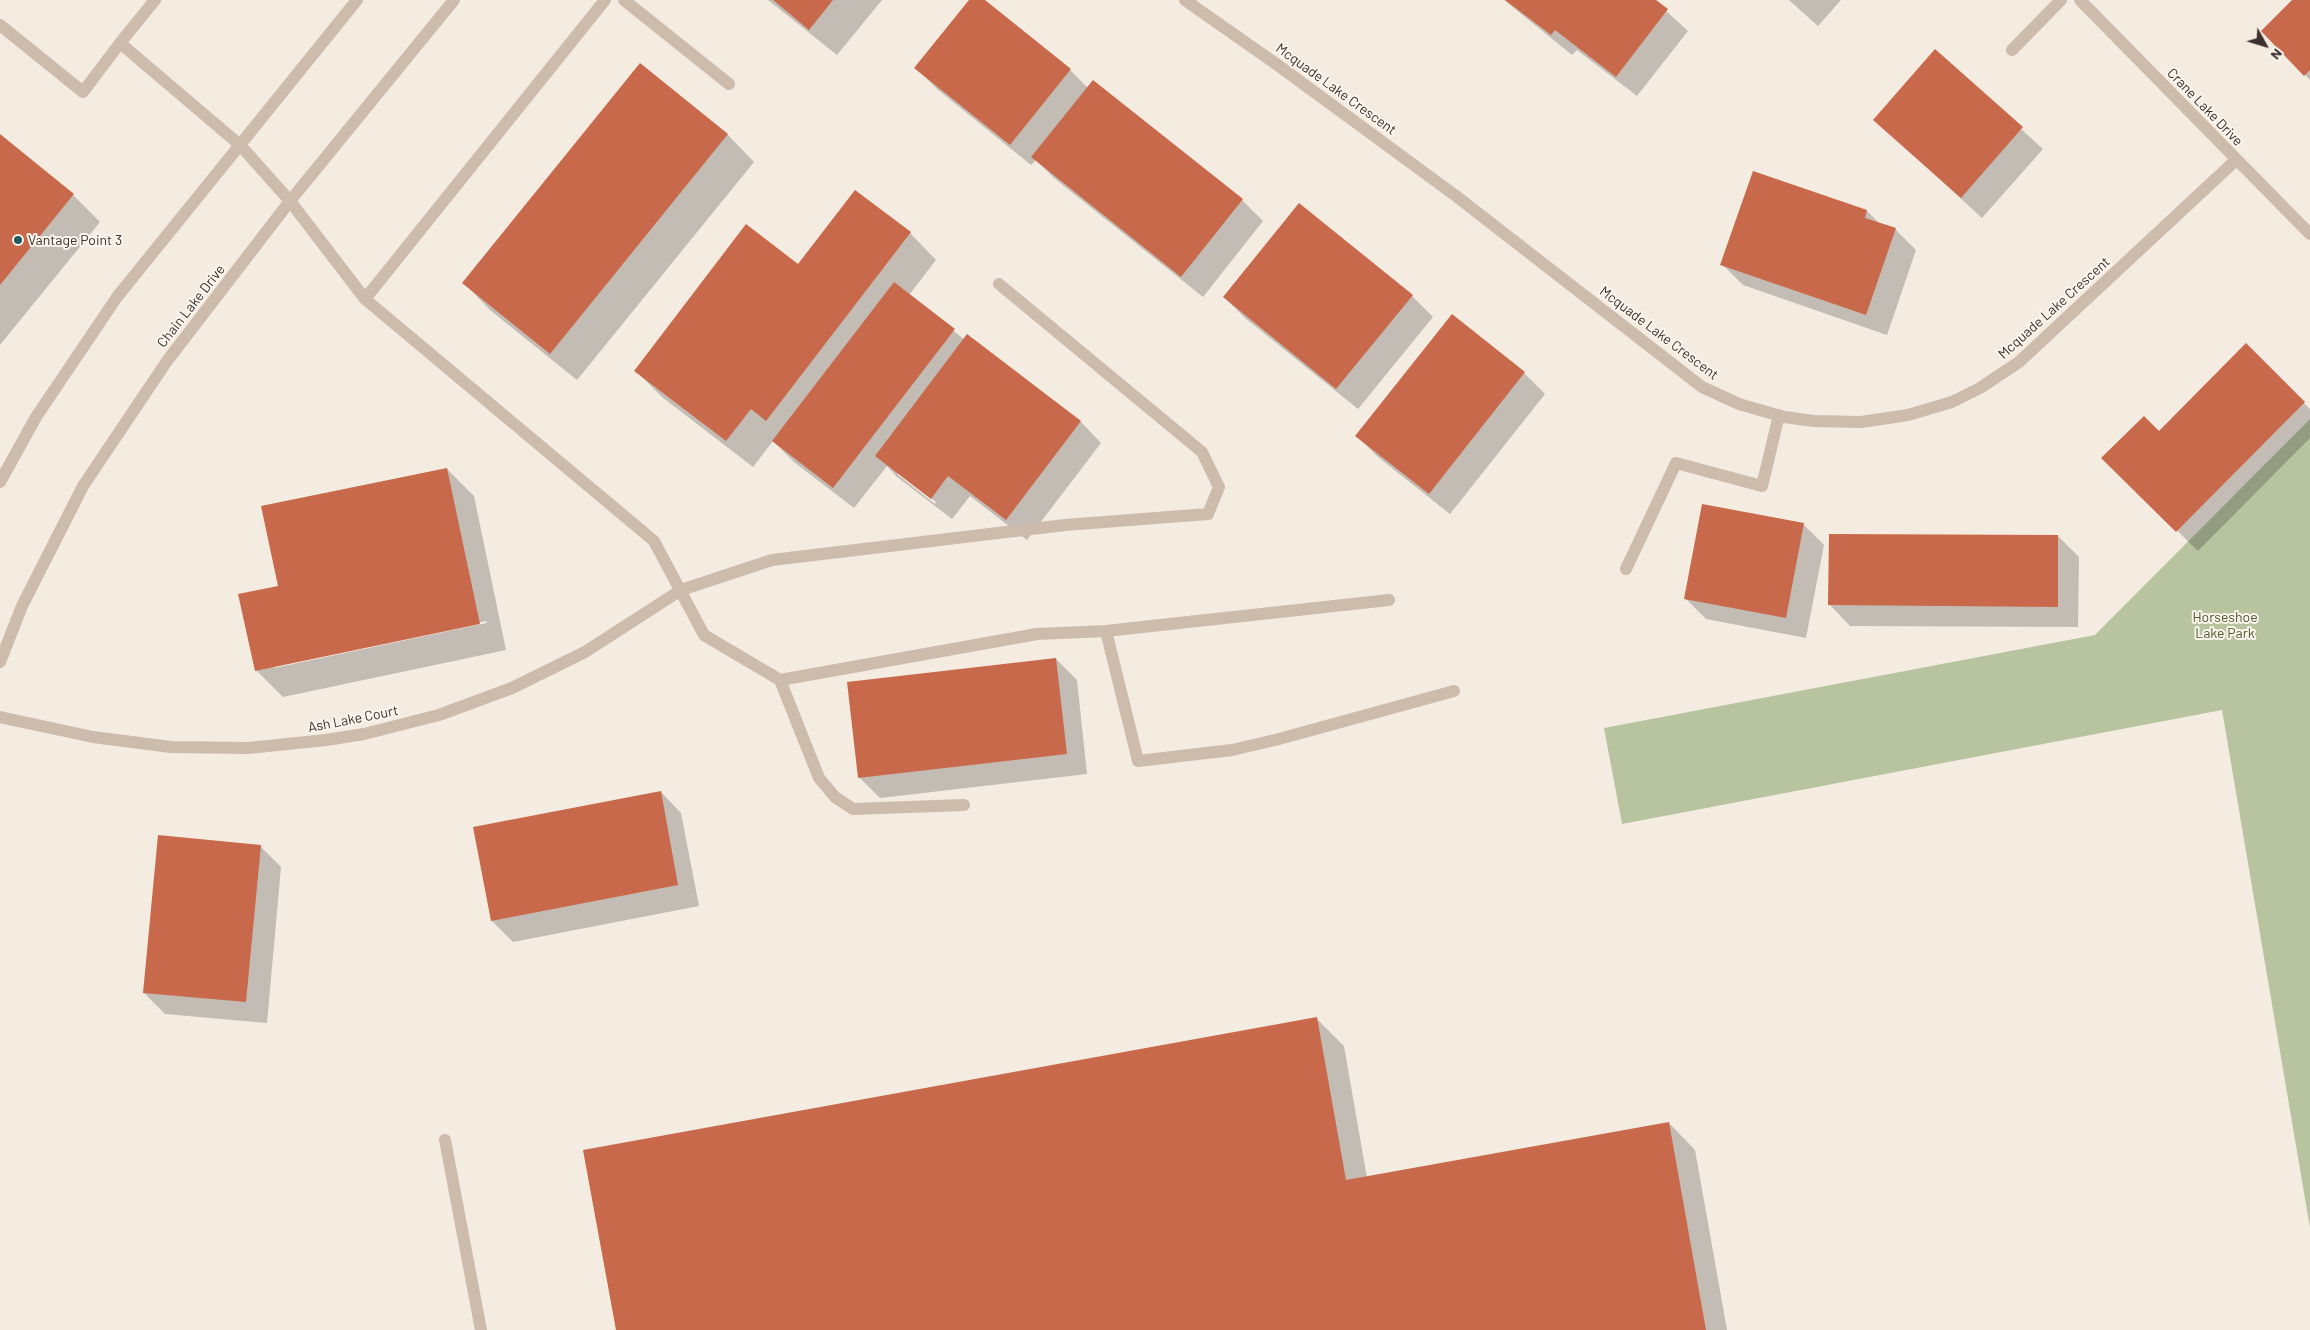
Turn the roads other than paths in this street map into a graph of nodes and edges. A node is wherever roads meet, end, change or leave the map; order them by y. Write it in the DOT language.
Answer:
graph roads {
  1 [pos="155,0"];
  2 [pos="358,0"];
  3 [pos="454,0"];
  4 [pos="605,0"];
  5 [pos="624,0"];
  6 [pos="1185,0"];
  7 [pos="2061,0"];
  8 [pos="2080,0"];
  9 [pos="0,26"];
  10 [pos="120,43"];
  11 [pos="2012,50"];
  12 [pos="729,84"];
  13 [pos="240,145"];
  14 [pos="2236,160"];
  15 [pos="290,201"];
  16 [pos="2310,234"];
  17 [pos="999,284"];
  18 [pos="365,299"];
  19 [pos="1779,415"];
  20 [pos="0,482"];
  21 [pos="1626,569"];
  22 [pos="681,590"];
  23 [pos="1389,600"];
  24 [pos="1106,631"];
  25 [pos="0,662"];
  26 [pos="780,680"];
  27 [pos="1454,691"];
  28 [pos="0,718"];
  29 [pos="964,805"];
  30 [pos="446,1140"];
  31 [pos="481,1330"];
  1 -- 10 [label="street"];
  2 -- 13 [label="street"];
  3 -- 15 [label="street, Chain Lake Drive"];
  4 -- 18 [label="street"];
  5 -- 12 [label="street"];
  6 -- 19 [label="street, Mcquade Lake Crescent"];
  7 -- 11 [label="street"];
  8 -- 14 [label="street, Crane Lake Drive"];
  9 -- 10 [label="street"];
  10 -- 13 [label="street"];
  13 -- 15 [label="street"];
  13 -- 20 [label="street"];
  14 -- 16 [label="street, Crane Lake Drive"];
  14 -- 19 [label="street, Mcquade Lake Crescent"];
  15 -- 18 [label="street"];
  15 -- 25 [label="street, Chain Lake Drive"];
  17 -- 22 [label="street, Ash Lake Court"];
  18 -- 22 [label="street"];
  19 -- 21 [label="street"];
  22 -- 26 [label="street"];
  22 -- 28 [label="street, Ash Lake Court"];
  23 -- 24 [label="street"];
  24 -- 26 [label="street"];
  24 -- 27 [label="street"];
  26 -- 29 [label="street"];
  30 -- 31 [label="street"];
}
